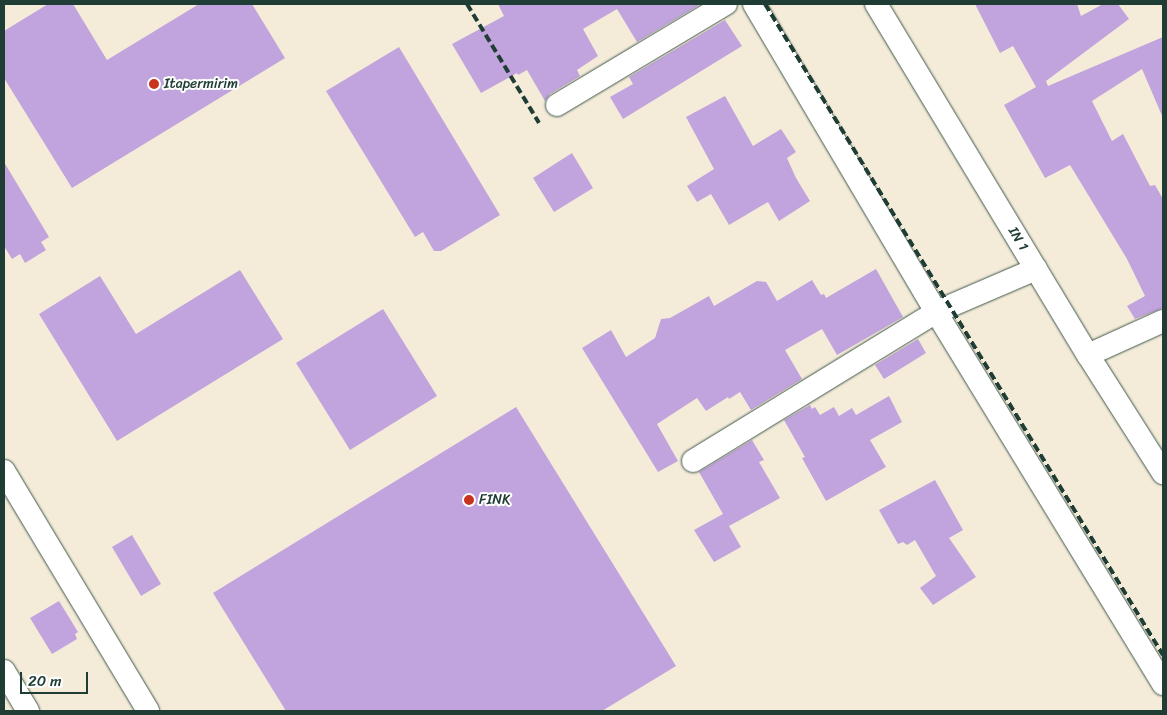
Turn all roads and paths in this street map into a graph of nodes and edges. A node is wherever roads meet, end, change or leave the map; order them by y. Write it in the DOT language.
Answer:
graph roads {
  1 [pos="726,4"];
  2 [pos="754,4"];
  3 [pos="876,4"];
  4 [pos="557,105"];
  5 [pos="1036,269"];
  6 [pos="936,312"];
  7 [pos="1163,321"];
  8 [pos="1088,355"];
  9 [pos="693,461"];
  10 [pos="4,471"];
  11 [pos="1163,473"];
  12 [pos="4,671"];
  13 [pos="1163,684"];
  14 [pos="28,711"];
  15 [pos="148,711"];
  1 -- 4 [label="street"];
  2 -- 6 [label="street"];
  3 -- 5 [label="street, IN 1"];
  5 -- 6 [label="street"];
  5 -- 8 [label="street, IN 1"];
  6 -- 9 [label="street"];
  6 -- 13 [label="street"];
  7 -- 8 [label="street"];
  8 -- 11 [label="street, IN 1"];
  10 -- 15 [label="street"];
  12 -- 14 [label="street"];
}
